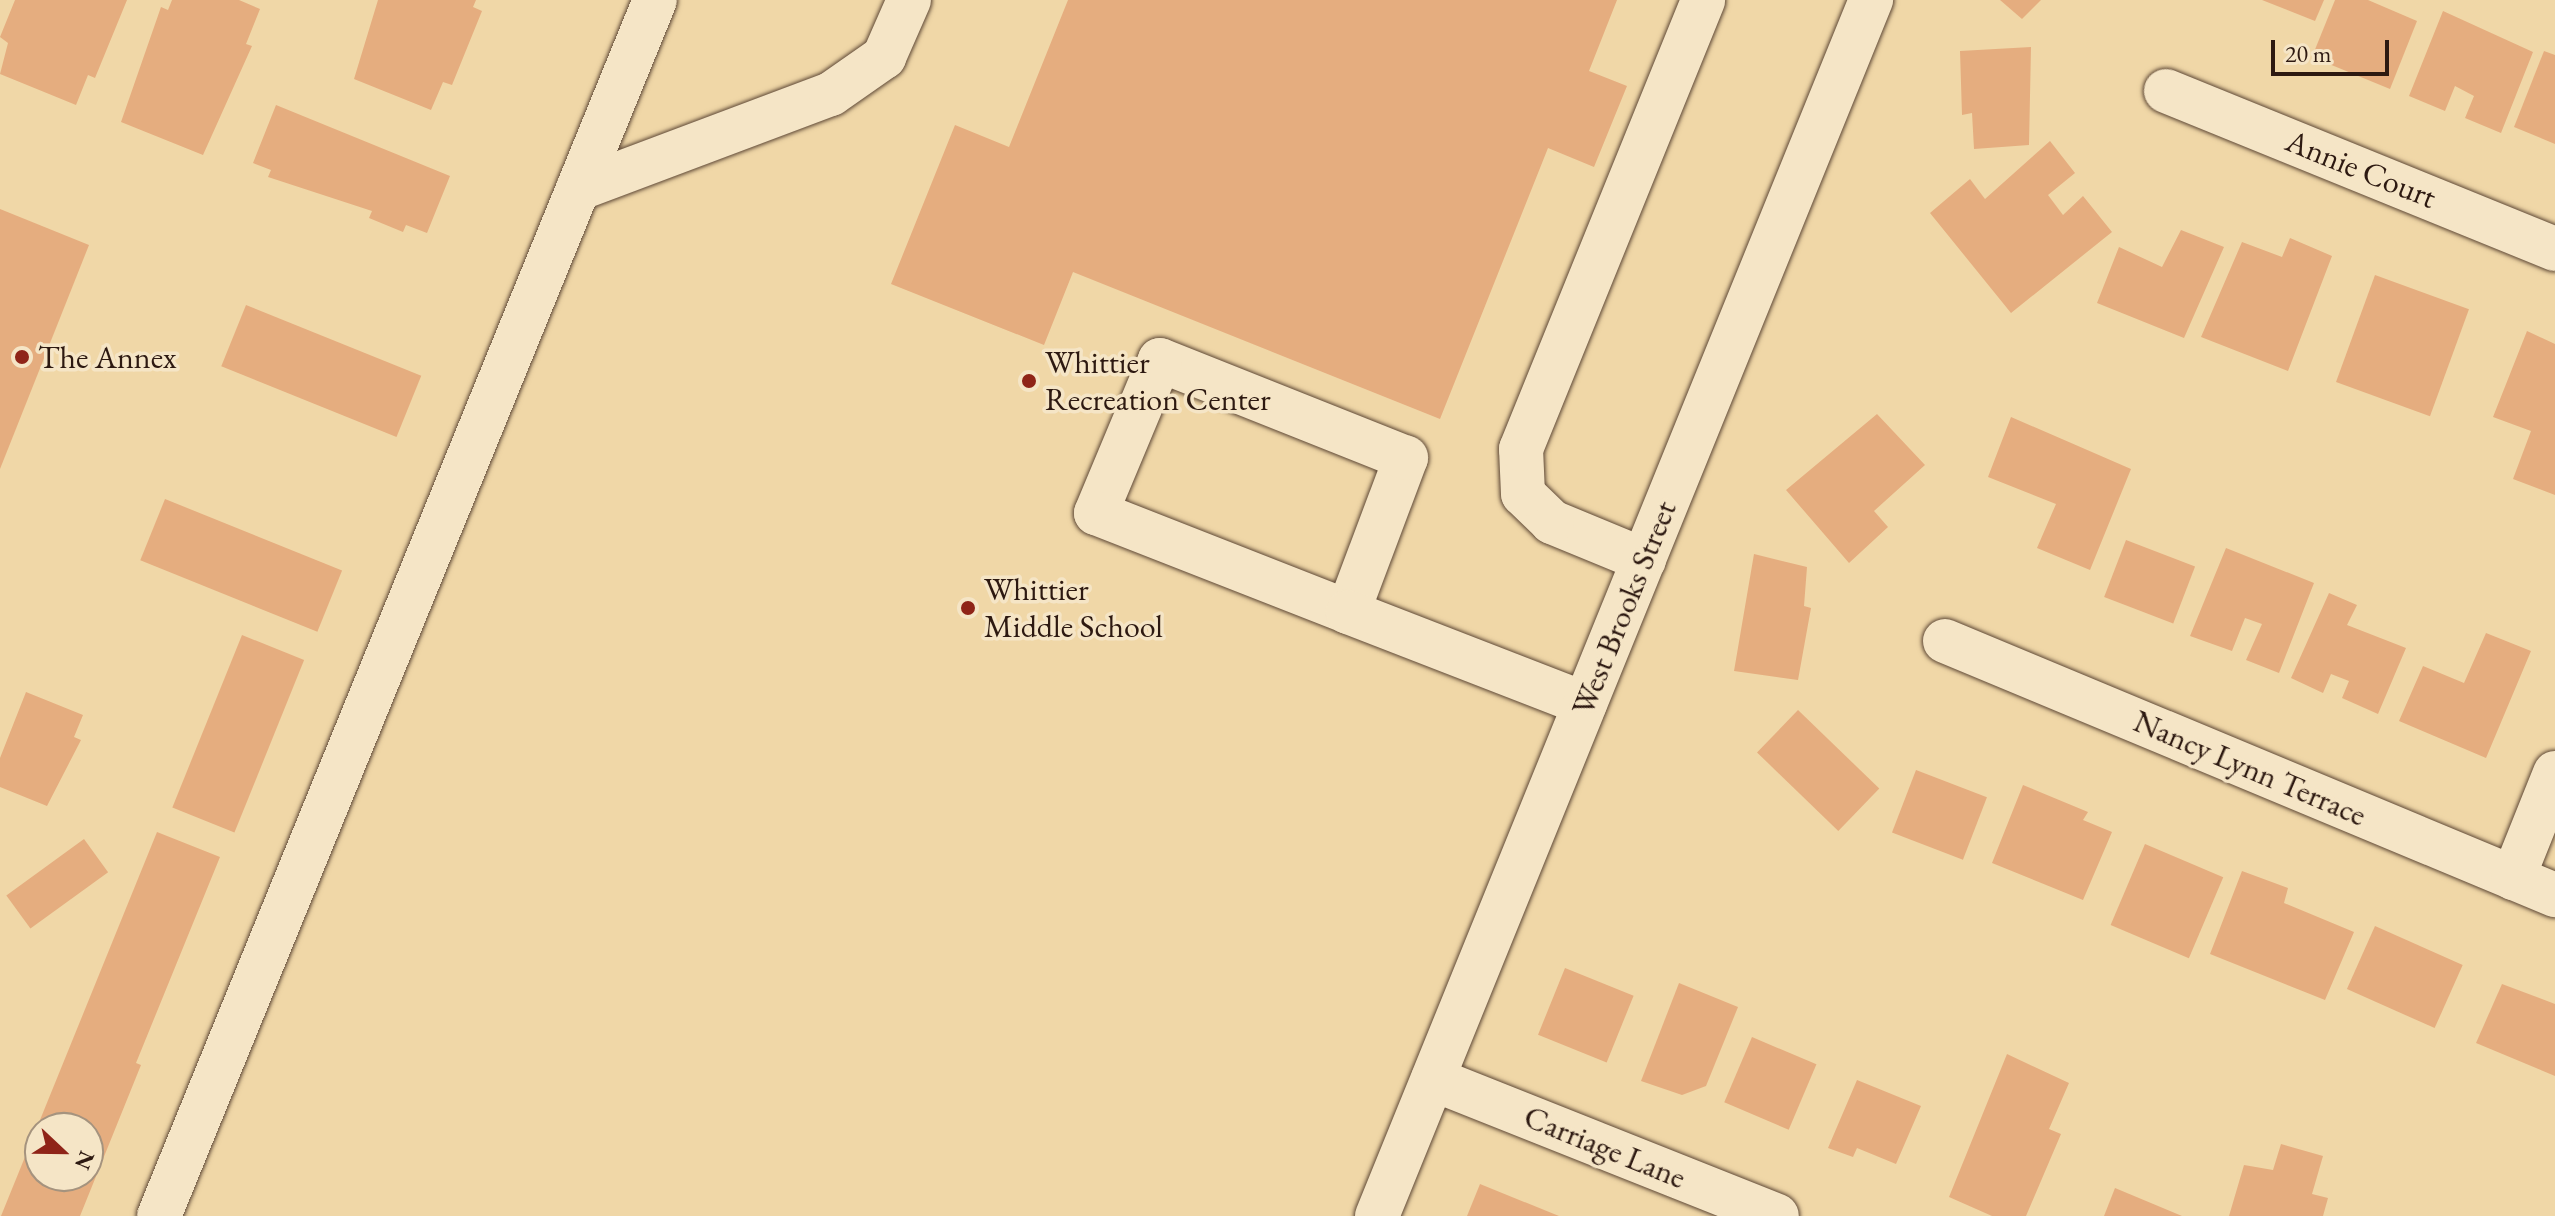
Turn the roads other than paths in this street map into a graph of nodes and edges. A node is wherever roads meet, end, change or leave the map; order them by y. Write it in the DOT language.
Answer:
graph roads {
  1 [pos="655,0"];
  2 [pos="909,0"];
  3 [pos="1703,0"];
  4 [pos="1871,0"];
  5 [pos="2166,91"];
  6 [pos="578,189"];
  7 [pos="2555,249"];
  8 [pos="1644,560"];
  9 [pos="1348,612"];
  10 [pos="1945,641"];
  11 [pos="1585,704"];
  12 [pos="2555,773"];
  13 [pos="2513,878"];
  14 [pos="2555,895"];
  15 [pos="1433,1079"];
  16 [pos="159,1216"];
  17 [pos="1377,1216"];
  18 [pos="1777,1216"];
  1 -- 6 [label="street"];
  2 -- 6 [label="street"];
  3 -- 8 [label="street"];
  4 -- 8 [label="street, West Brooks Street"];
  5 -- 7 [label="street, Annie Court"];
  6 -- 16 [label="street"];
  8 -- 11 [label="street, West Brooks Street"];
  9 -- 9 [label="street"];
  9 -- 11 [label="street"];
  10 -- 13 [label="street, Nancy Lynn Terrace"];
  11 -- 15 [label="street, West Brooks Street"];
  12 -- 13 [label="street"];
  13 -- 14 [label="street, Nancy Lynn Terrace"];
  15 -- 17 [label="street, West Brooks Street"];
  15 -- 18 [label="street, Carriage Lane"];
}
